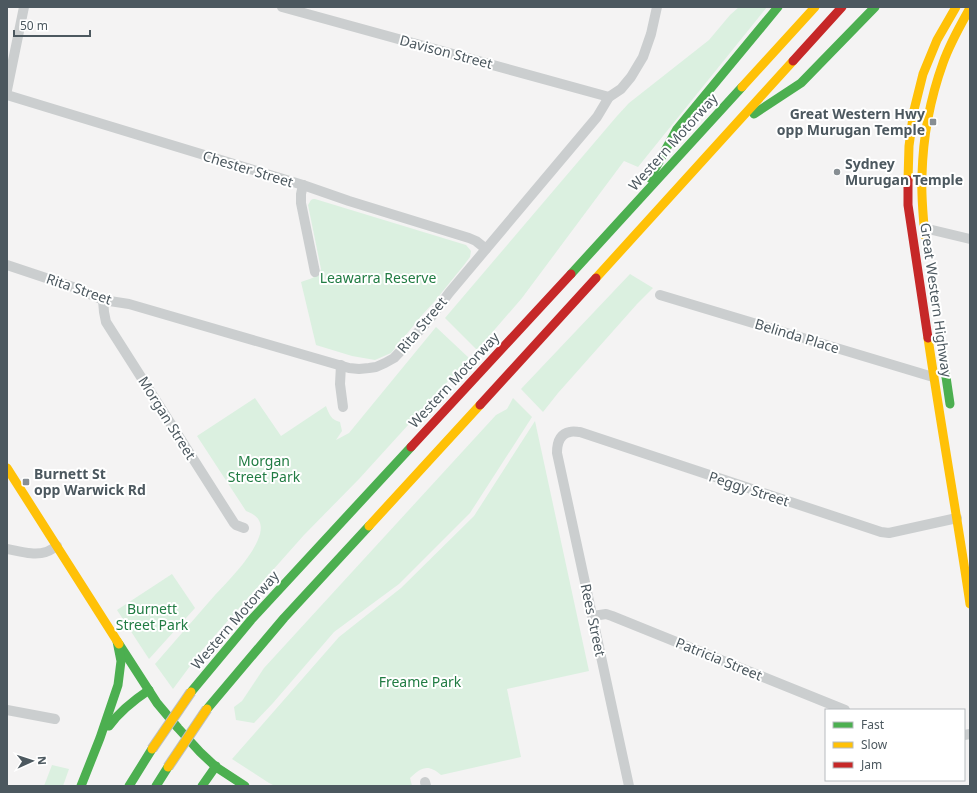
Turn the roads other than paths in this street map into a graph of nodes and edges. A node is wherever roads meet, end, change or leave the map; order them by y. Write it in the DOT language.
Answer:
graph roads {
  1 [pos="24,7"];
  2 [pos="282,7"];
  3 [pos="657,7"];
  4 [pos="778,7"];
  5 [pos="816,7"];
  6 [pos="842,7"];
  7 [pos="875,7"];
  8 [pos="956,7"];
  9 [pos="970,8"];
  10 [pos="7,90"];
  11 [pos="7,95"];
  12 [pos="609,97"];
  13 [pos="730,130"];
  14 [pos="303,185"];
  15 [pos="635,205"];
  16 [pos="924,228"];
  17 [pos="970,239"];
  18 [pos="926,243"];
  19 [pos="486,249"];
  20 [pos="7,265"];
  21 [pos="315,272"];
  22 [pos="660,295"];
  23 [pos="103,300"];
  24 [pos="941,344"];
  25 [pos="341,365"];
  26 [pos="933,377"];
  27 [pos="343,407"];
  28 [pos="951,414"];
  29 [pos="557,453"];
  30 [pos="7,468"];
  31 [pos="957,518"];
  32 [pos="244,528"];
  33 [pos="57,546"];
  34 [pos="7,549"];
  35 [pos="970,604"];
  36 [pos="593,616"];
  37 [pos="118,641"];
  38 [pos="148,690"];
  39 [pos="843,709"];
  40 [pos="7,710"];
  41 [pos="55,719"];
  42 [pos="100,738"];
  43 [pos="216,766"];
  44 [pos="81,786"];
  45 [pos="130,786"];
  46 [pos="156,786"];
  47 [pos="202,786"];
  48 [pos="245,786"];
  49 [pos="629,786"];
  1 -- 10 [label="street"];
  2 -- 12 [label="street, Davison Street"];
  3 -- 12 [label="street, Rita Street"];
  4 -- 15 [label="main road"];
  5 -- 15 [label="main road, Western Motorway"];
  6 -- 13 [label="main road"];
  7 -- 13 [label="main road"];
  8 -- 26 [label="main road, Great Western Highway"];
  9 -- 16 [label="main road, Great Western Highway"];
  11 -- 14 [label="street, Chester Street"];
  12 -- 19 [label="street, Rita Street"];
  13 -- 46 [label="main road, bridge"];
  14 -- 19 [label="street, Chester Street"];
  14 -- 21 [label="street"];
  15 -- 45 [label="main road, Western Motorway, bridge"];
  16 -- 17 [label="street"];
  16 -- 18 [label="main road, Great Western Highway"];
  19 -- 25 [label="street, Rita Street"];
  20 -- 23 [label="street, Rita Street"];
  22 -- 26 [label="street, Belinda Place"];
  23 -- 25 [label="street, Rita Street"];
  23 -- 32 [label="street, Morgan Street"];
  24 -- 28 [label="main road, Great Western Highway"];
  25 -- 27 [label="street"];
  26 -- 31 [label="main road, Great Western Highway"];
  29 -- 31 [label="street, Peggy Street"];
  29 -- 36 [label="street, Rees Street"];
  30 -- 33 [label="main road"];
  31 -- 35 [label="main road, Great Western Highway"];
  33 -- 34 [label="street"];
  33 -- 37 [label="main road"];
  36 -- 39 [label="street, Patricia Street"];
  36 -- 49 [label="street, Rees Street"];
  37 -- 38 [label="main road"];
  37 -- 42 [label="main road"];
  38 -- 42 [label="main road"];
  38 -- 43 [label="main road"];
  40 -- 41 [label="street"];
  42 -- 44 [label="main road"];
  43 -- 47 [label="main road"];
  43 -- 48 [label="main road"];
}
